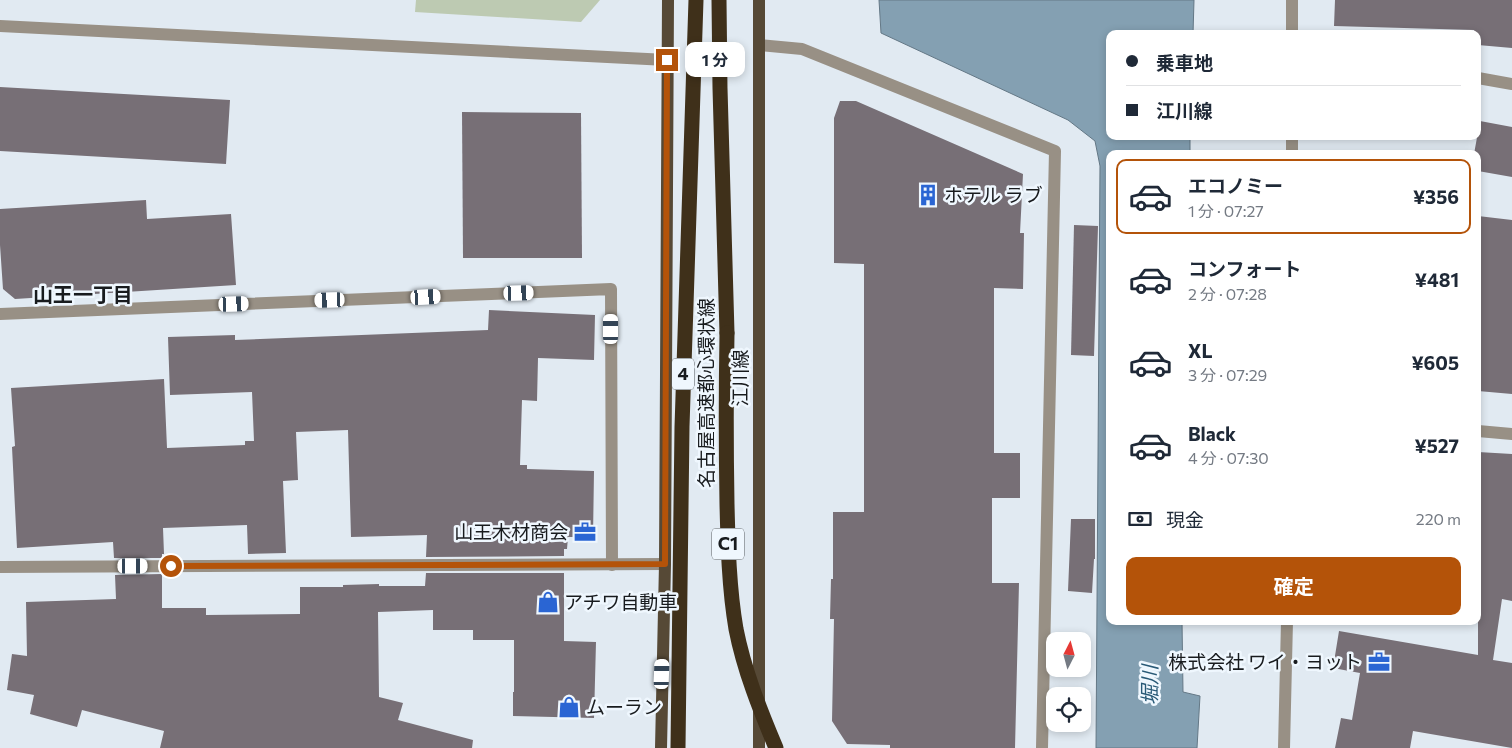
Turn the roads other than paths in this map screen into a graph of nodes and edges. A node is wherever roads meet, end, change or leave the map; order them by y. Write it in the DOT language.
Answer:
graph roads {
  1 [pos="696,0"];
  2 [pos="719,0"];
  3 [pos="1292,0"];
  4 [pos="759,4"];
  5 [pos="668,6"];
  6 [pos="0,26"];
  7 [pos="1292,30"];
  8 [pos="759,45"];
  9 [pos="667,60"];
  10 [pos="1481,79"];
  11 [pos="1512,84"];
  12 [pos="0,314"];
  13 [pos="1481,431"];
  14 [pos="1512,434"];
  15 [pos="612,564"];
  16 [pos="665,564"];
  17 [pos="0,566"];
  18 [pos="1286,625"];
  19 [pos="661,748"];
  20 [pos="678,748"];
  21 [pos="759,748"];
  22 [pos="776,748"];
  23 [pos="1042,748"];
  24 [pos="1284,748"];
  1 -- 20 [label="highway, 4"];
  2 -- 22 [label="highway, 名古屋高速都心環状線 / C1, bridge"];
  3 -- 7 [label="street"];
  4 -- 8 [label="main road, 江川線"];
  5 -- 9 [label="main road"];
  6 -- 9 [label="street"];
  8 -- 21 [label="main road, 江川線"];
  8 -- 23 [label="street"];
  9 -- 16 [label="main road"];
  10 -- 11 [label="street"];
  12 -- 15 [label="street"];
  13 -- 14 [label="street"];
  15 -- 16 [label="street"];
  15 -- 17 [label="street"];
  16 -- 19 [label="main road"];
  18 -- 24 [label="street"];
}
